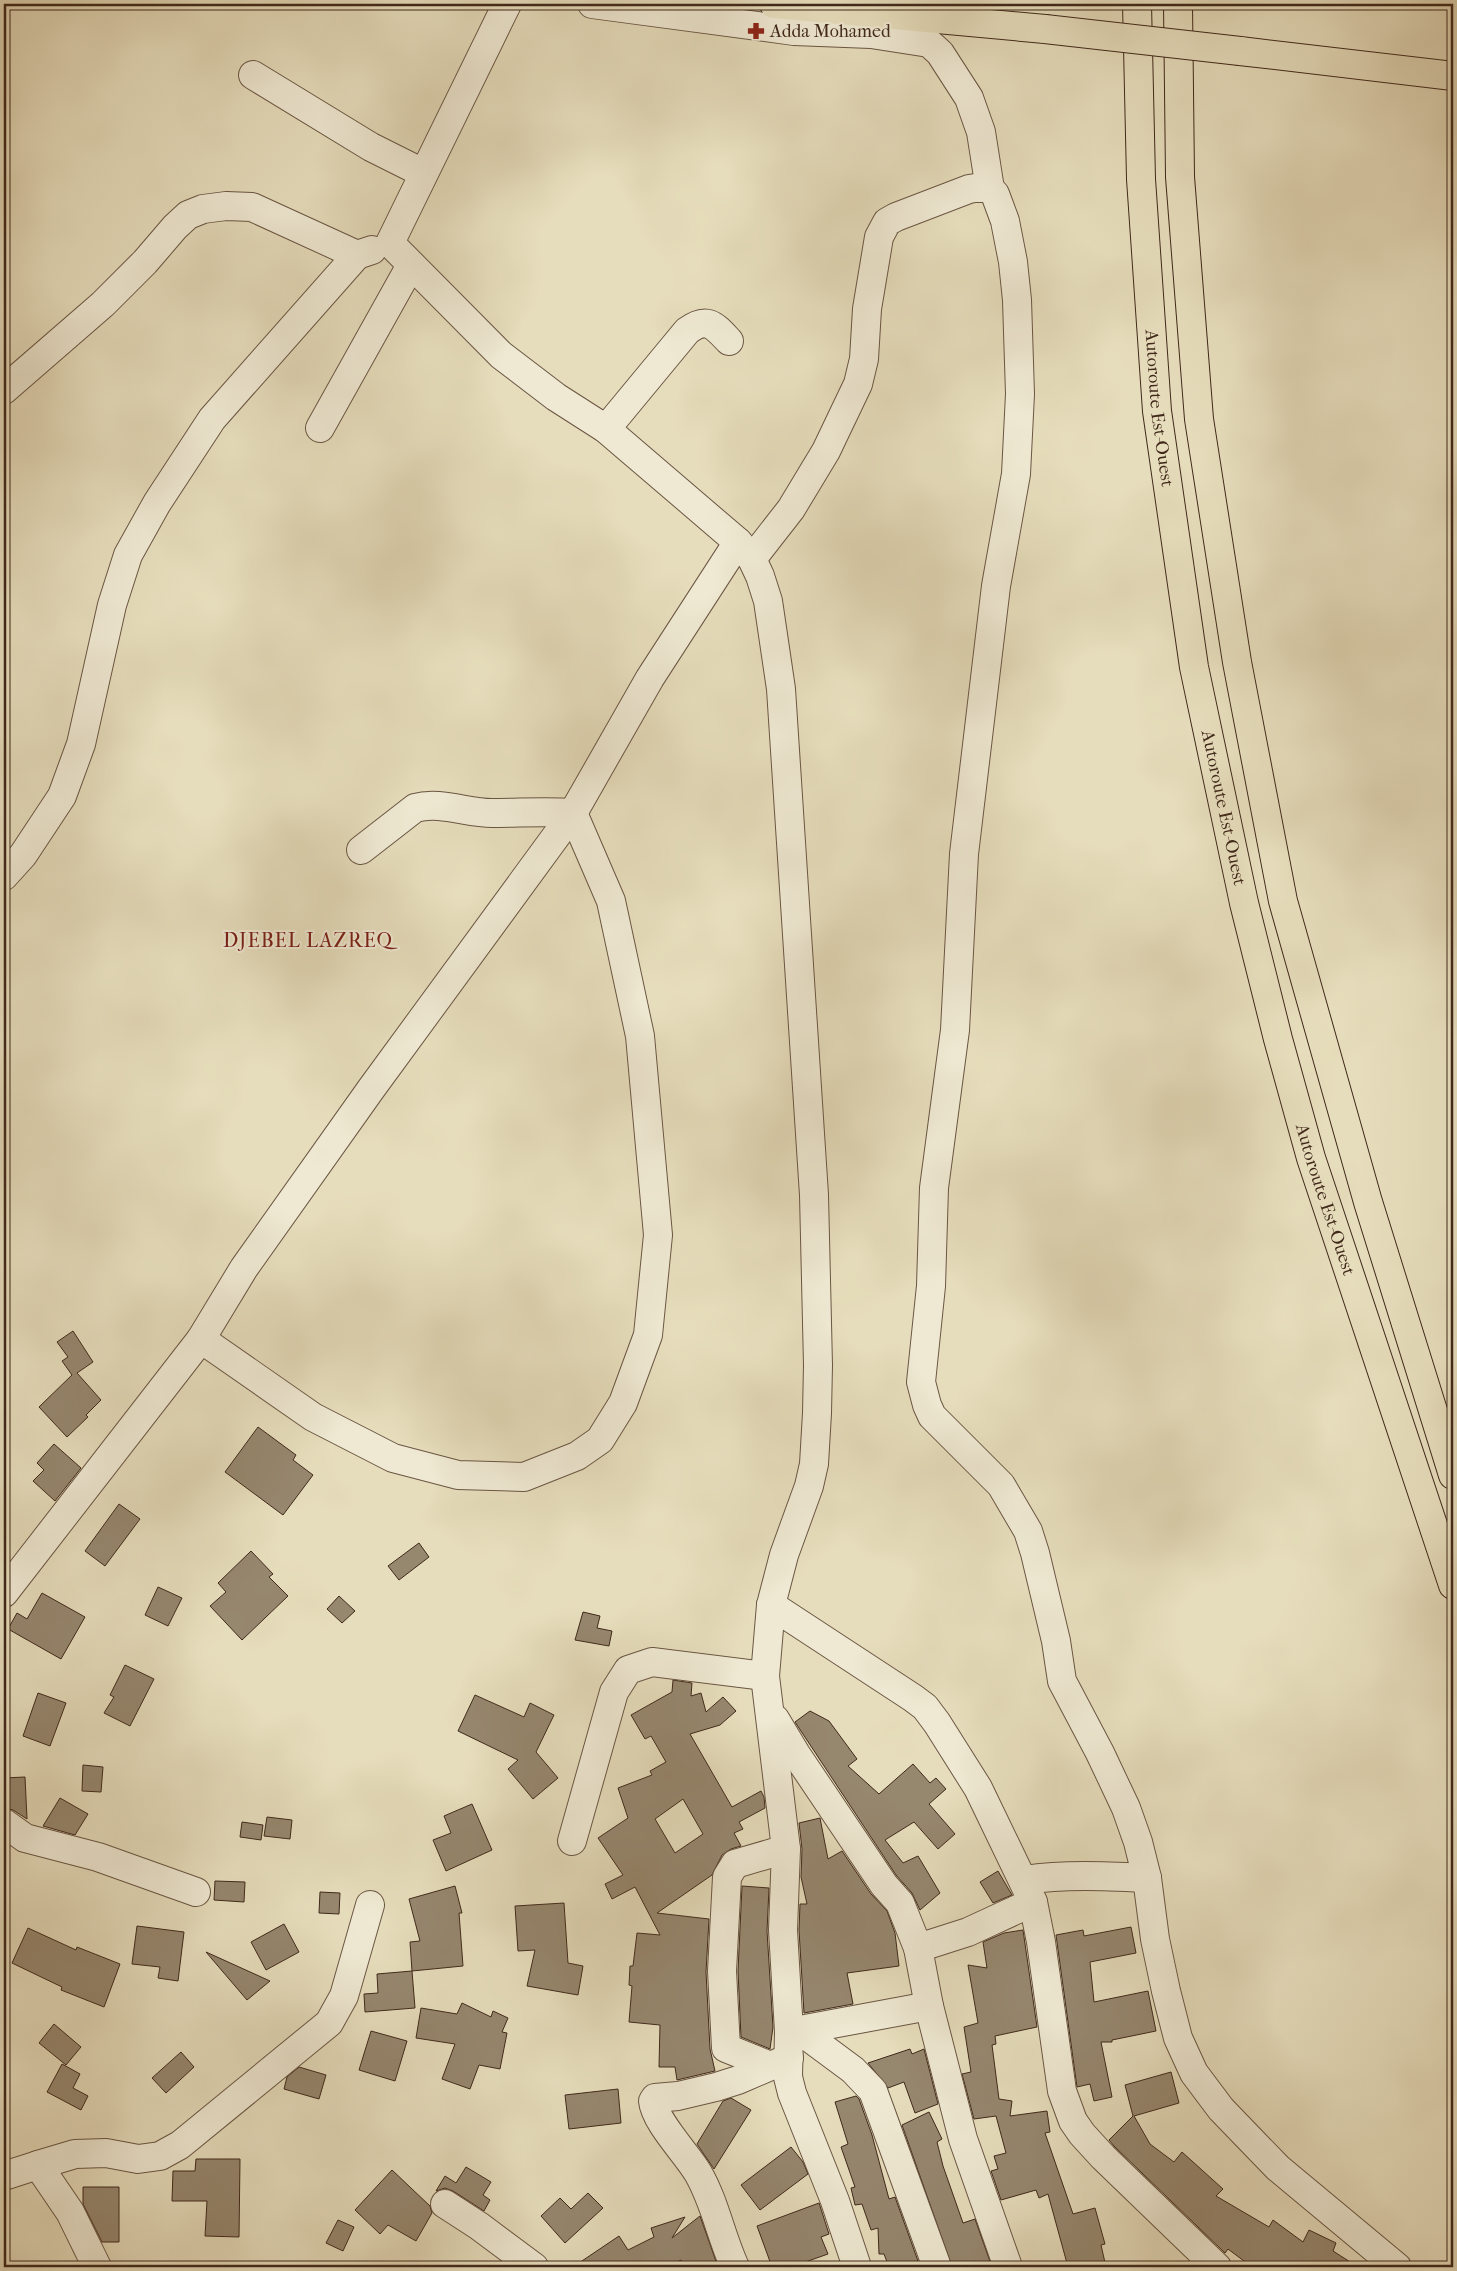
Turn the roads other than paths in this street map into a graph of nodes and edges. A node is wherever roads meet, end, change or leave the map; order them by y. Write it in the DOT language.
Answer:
graph roads {
  1 [pos="507,4"];
  2 [pos="592,4"];
  3 [pos="774,4"];
  4 [pos="1137,4"];
  5 [pos="1178,4"];
  6 [pos="253,75"];
  7 [pos="1453,76"];
  8 [pos="423,173"];
  9 [pos="990,189"];
  10 [pos="390,244"];
  11 [pos="357,255"];
  12 [pos="411,265"];
  13 [pos="729,341"];
  14 [pos="4,390"];
  15 [pos="320,428"];
  16 [pos="606,429"];
  17 [pos="745,551"];
  18 [pos="573,813"];
  19 [pos="361,850"];
  20 [pos="4,876"];
  21 [pos="201,1339"];
  22 [pos="1453,1475"];
  23 [pos="1453,1585"];
  24 [pos="4,1593"];
  25 [pos="771,1605"];
  26 [pos="765,1676"];
  27 [pos="769,1709"];
  28 [pos="4,1822"];
  29 [pos="572,1841"];
  30 [pos="786,1849"];
  31 [pos="1148,1878"];
  32 [pos="1028,1891"];
  33 [pos="196,1892"];
  34 [pos="370,1905"];
  35 [pos="918,1948"];
  36 [pos="929,2006"];
  37 [pos="786,2046"];
  38 [pos="38,2166"];
  39 [pos="4,2176"];
  40 [pos="445,2204"];
  41 [pos="97,2267"];
  42 [pos="534,2267"];
  43 [pos="734,2267"];
  44 [pos="857,2267"];
  45 [pos="937,2267"];
  46 [pos="1008,2267"];
  47 [pos="1217,2267"];
  48 [pos="1397,2267"];
  1 -- 8 [label="street"];
  2 -- 9 [label="street"];
  3 -- 7 [label="main road, bridge"];
  4 -- 23 [label="main road, Autoroute Est-Ouest"];
  5 -- 22 [label="main road"];
  6 -- 8 [label="street"];
  8 -- 10 [label="street"];
  9 -- 17 [label="street"];
  9 -- 31 [label="street"];
  10 -- 11 [label="street"];
  10 -- 12 [label="street"];
  11 -- 14 [label="street"];
  11 -- 20 [label="street"];
  12 -- 15 [label="street"];
  12 -- 16 [label="street"];
  13 -- 16 [label="street"];
  16 -- 17 [label="street"];
  17 -- 18 [label="street"];
  17 -- 25 [label="street"];
  18 -- 19 [label="street"];
  18 -- 21 [label="street"];
  18 -- 21 [label="street"];
  21 -- 24 [label="street"];
  25 -- 26 [label="street"];
  25 -- 32 [label="street"];
  26 -- 27 [label="street"];
  26 -- 29 [label="street"];
  27 -- 30 [label="street"];
  27 -- 35 [label="street"];
  28 -- 33 [label="street"];
  30 -- 37 [label="street"];
  30 -- 37 [label="street"];
  31 -- 32 [label="street"];
  31 -- 48 [label="street"];
  32 -- 35 [label="street"];
  32 -- 47 [label="street"];
  34 -- 38 [label="street"];
  35 -- 36 [label="street"];
  36 -- 37 [label="street"];
  36 -- 46 [label="street"];
  37 -- 43 [label="street"];
  37 -- 44 [label="street"];
  37 -- 45 [label="street"];
  38 -- 39 [label="street"];
  38 -- 41 [label="street"];
  40 -- 42 [label="street"];
}
